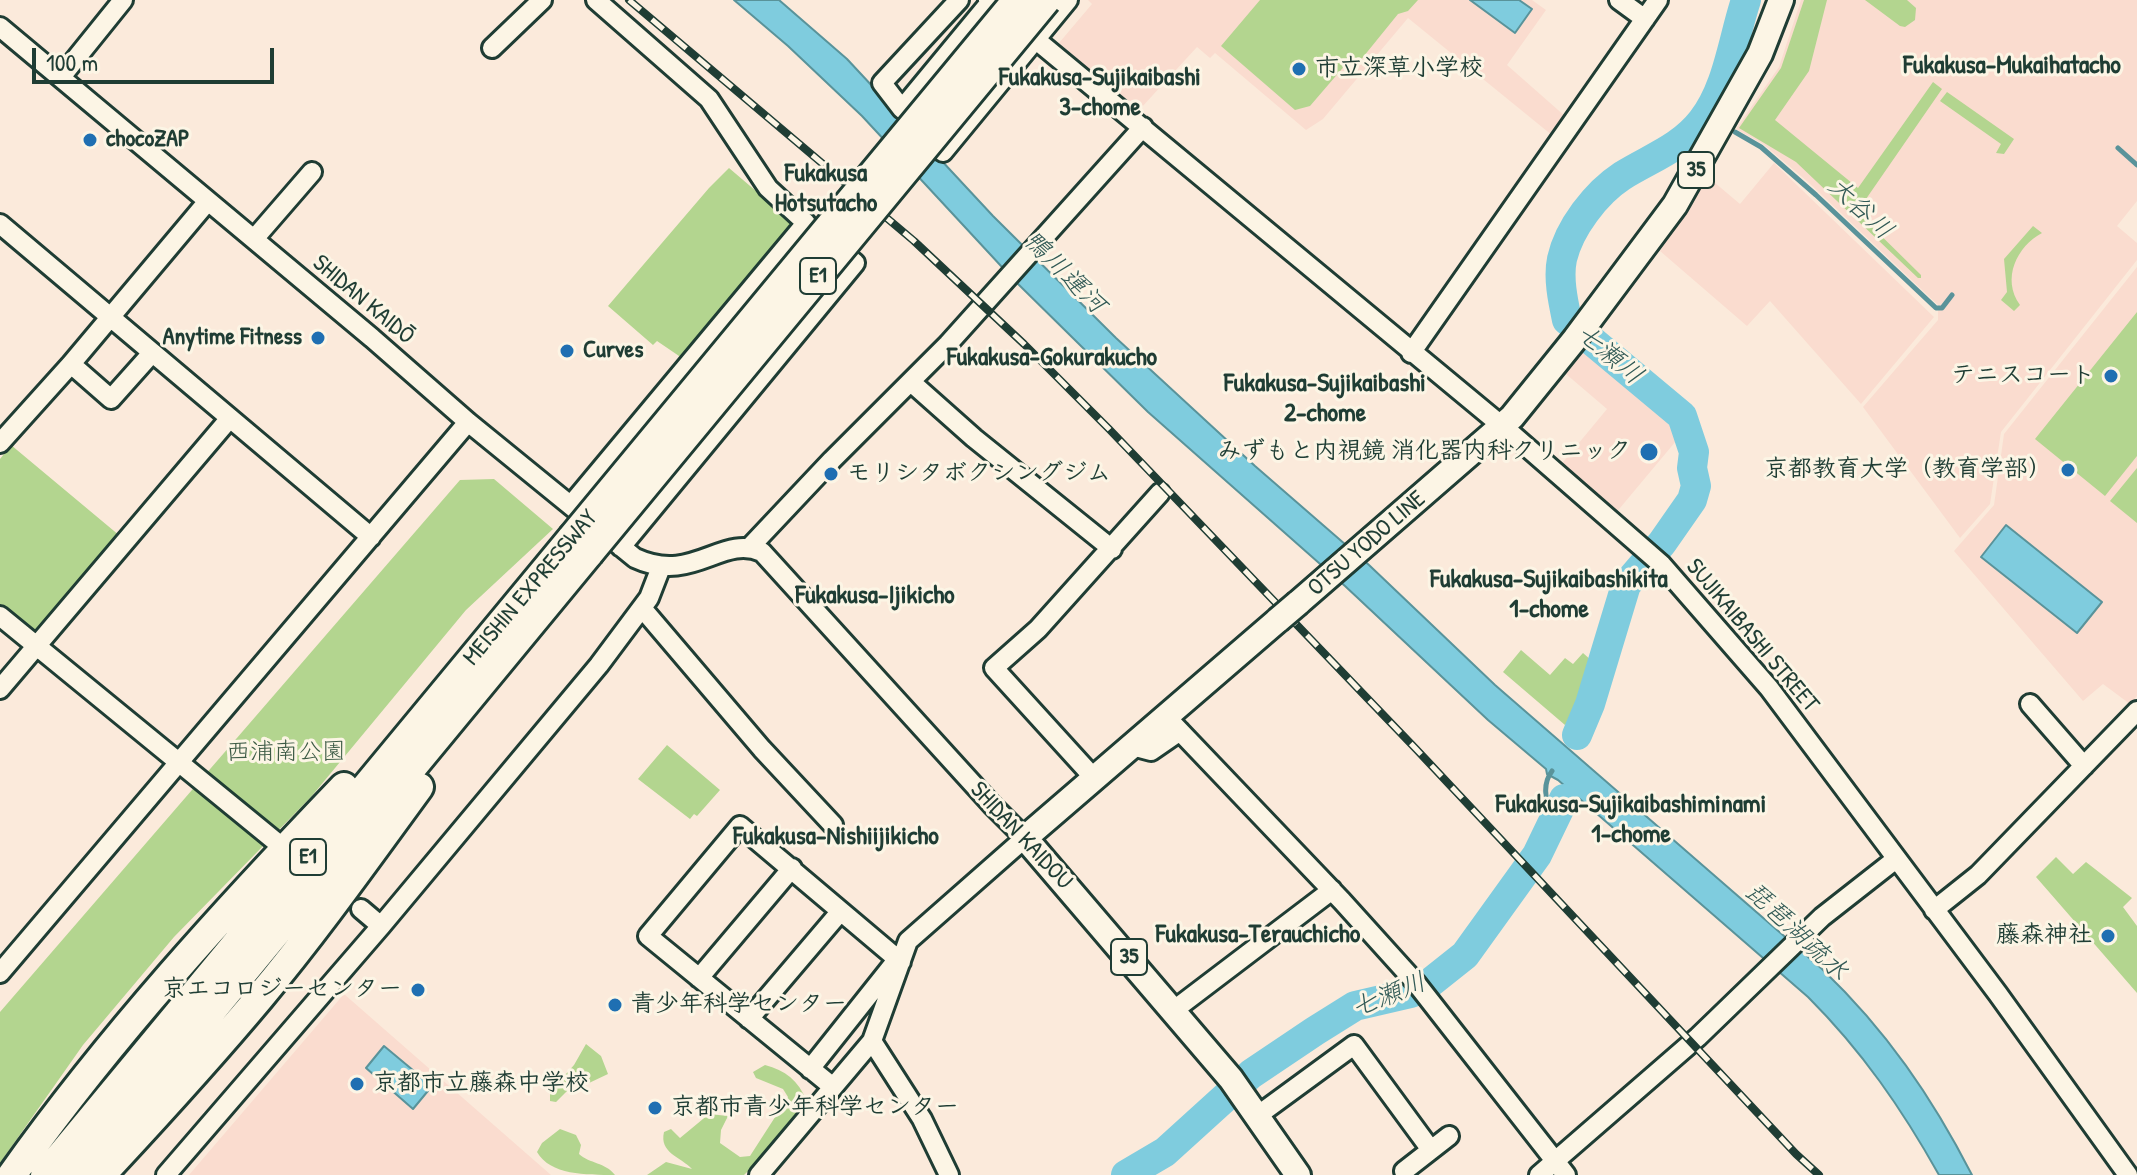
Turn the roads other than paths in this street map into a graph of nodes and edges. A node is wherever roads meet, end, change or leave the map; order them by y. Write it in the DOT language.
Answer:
graph roads {
  1 [pos="123,0"];
  2 [pos="542,0"];
  3 [pos="596,0"];
  4 [pos="959,0"];
  5 [pos="997,0"];
  6 [pos="1046,0"];
  7 [pos="1068,0"];
  8 [pos="1619,0"];
  9 [pos="1658,0"];
  10 [pos="1781,0"];
  11 [pos="1645,19"];
  12 [pos="0,27"];
  13 [pos="1037,38"];
  14 [pos="492,48"];
  15 [pos="61,77"];
  16 [pos="1143,127"];
  17 [pos="943,152"];
  18 [pos="312,172"];
  19 [pos="208,201"];
  20 [pos="806,223"];
  21 [pos="0,224"];
  22 [pos="254,239"];
  23 [pos="110,317"];
  24 [pos="152,353"];
  25 [pos="1411,353"];
  26 [pos="71,364"];
  27 [pos="911,382"];
  28 [pos="230,418"];
  29 [pos="468,422"];
  30 [pos="1502,427"];
  31 [pos="4,431"];
  32 [pos="1160,493"];
  33 [pos="571,505"];
  34 [pos="371,537"];
  35 [pos="580,545"];
  36 [pos="621,547"];
  37 [pos="750,547"];
  38 [pos="1112,549"];
  39 [pos="661,567"];
  40 [pos="548,603"];
  41 [pos="642,608"];
  42 [pos="0,616"];
  43 [pos="507,616"];
  44 [pos="37,647"];
  45 [pos="0,689"];
  46 [pos="2030,704"];
  47 [pos="2137,711"];
  48 [pos="1132,746"];
  49 [pos="179,762"];
  50 [pos="2084,766"];
  51 [pos="1094,778"];
  52 [pos="833,825"];
  53 [pos="1025,838"];
  54 [pos="275,841"];
  55 [pos="1896,859"];
  56 [pos="792,868"];
  57 [pos="1332,890"];
  58 [pos="361,909"];
  59 [pos="1934,910"];
  60 [pos="840,912"];
  61 [pos="381,926"];
  62 [pos="899,960"];
  63 [pos="0,973"];
  64 [pos="699,978"];
  65 [pos="1174,1010"];
  66 [pos="749,1019"];
  67 [pos="872,1041"];
  68 [pos="810,1069"];
  69 [pos="833,1087"];
  70 [pos="1257,1116"];
  71 [pos="1449,1136"];
  72 [pos="1431,1150"];
  73 [pos="1561,1168"];
  74 [pos="1404,1171"];
  75 [pos="947,1174"];
  76 [pos="12,1175"];
  77 [pos="45,1175"];
  78 [pos="76,1175"];
  79 [pos="101,1175"];
  80 [pos="166,1175"];
  81 [pos="759,1175"];
  82 [pos="1298,1175"];
  83 [pos="1539,1175"];
  84 [pos="2128,1175"];
  1 -- 15 [label="street"];
  2 -- 14 [label="street"];
  3 -- 20 [label="street"];
  4 -- 5 [label="street"];
  5 -- 13 [label="street, SUJIKAIBASHI STREET"];
  5 -- 35 [label="highway, MEISHIN EXPRESSWAY / E1, bridge"];
  6 -- 35 [label="highway, MEISHIN EXPRESSWAY / E1, bridge"];
  7 -- 13 [label="street"];
  8 -- 11 [label="street"];
  9 -- 11 [label="street"];
  10 -- 30 [label="main road, OTSU YODO LINE / 35"];
  11 -- 25 [label="street"];
  12 -- 15 [label="street, SHIDAN KAIDŌ"];
  13 -- 16 [label="street, SUJIKAIBASHI STREET"];
  13 -- 17 [label="street"];
  15 -- 19 [label="street, SHIDAN KAIDŌ"];
  16 -- 25 [label="street, SUJIKAIBASHI STREET"];
  16 -- 27 [label="street"];
  18 -- 22 [label="street"];
  19 -- 22 [label="street, SHIDAN KAIDŌ"];
  19 -- 23 [label="street"];
  20 -- 33 [label="street"];
  20 -- 36 [label="street"];
  21 -- 23 [label="street"];
  22 -- 29 [label="street, SHIDAN KAIDŌ"];
  23 -- 24 [label="street"];
  23 -- 26 [label="street"];
  24 -- 26 [label="street"];
  24 -- 28 [label="street"];
  25 -- 30 [label="street, SUJIKAIBASHI STREET"];
  26 -- 31 [label="street"];
  27 -- 37 [label="street"];
  27 -- 38 [label="street"];
  28 -- 34 [label="street"];
  28 -- 44 [label="street"];
  29 -- 33 [label="street, SHIDAN KAIDŌ"];
  29 -- 34 [label="street"];
  30 -- 48 [label="main road, OTSU YODO LINE / 35, bridge"];
  30 -- 55 [label="street, SUJIKAIBASHI STREET"];
  32 -- 38 [label="street"];
  33 -- 36 [label="street, SHIDAN KAIDŌ"];
  34 -- 49 [label="street"];
  35 -- 40 [label="highway, MEISHIN EXPRESSWAY / E1"];
  35 -- 43 [label="highway, MEISHIN EXPRESSWAY / E1"];
  36 -- 39 [label="street, SHIDAN KAIDŌ"];
  37 -- 39 [label="street"];
  37 -- 53 [label="street, SHIDAN KAIDOU"];
  38 -- 51 [label="street"];
  39 -- 41 [label="street"];
  40 -- 78 [label="highway, MEISHIN EXPRESSWAY / E1"];
  40 -- 79 [label="highway"];
  41 -- 52 [label="street"];
  41 -- 61 [label="street"];
  42 -- 44 [label="street"];
  43 -- 76 [label="highway"];
  43 -- 77 [label="highway, MEISHIN EXPRESSWAY / E1"];
  44 -- 45 [label="street"];
  44 -- 49 [label="street"];
  46 -- 50 [label="street"];
  47 -- 50 [label="street"];
  48 -- 51 [label="main road, OTSU YODO LINE / 35"];
  48 -- 57 [label="street"];
  49 -- 54 [label="street"];
  49 -- 63 [label="street"];
  50 -- 59 [label="street"];
  51 -- 53 [label="main road, OTSU YODO LINE / 35"];
  53 -- 62 [label="street"];
  53 -- 65 [label="main road, SHIDAN KAIDOU / 35"];
  55 -- 59 [label="street, SUJIKAIBASHI STREET"];
  55 -- 73 [label="street"];
  56 -- 60 [label="street"];
  56 -- 64 [label="street"];
  56 -- 64 [label="street"];
  57 -- 65 [label="street"];
  57 -- 73 [label="street"];
  58 -- 61 [label="street"];
  59 -- 84 [label="street, SUJIKAIBASHI STREET"];
  60 -- 62 [label="street"];
  60 -- 66 [label="street"];
  61 -- 80 [label="street"];
  62 -- 67 [label="street"];
  62 -- 68 [label="street"];
  64 -- 66 [label="street"];
  65 -- 70 [label="main road, SHIDAN KAIDOU / 35"];
  66 -- 68 [label="street"];
  67 -- 69 [label="street"];
  67 -- 75 [label="street"];
  68 -- 69 [label="street"];
  69 -- 81 [label="street"];
  70 -- 72 [label="street"];
  70 -- 82 [label="main road, SHIDAN KAIDOU / 35"];
  71 -- 72 [label="street"];
  72 -- 74 [label="street"];
  73 -- 83 [label="street"];
}
